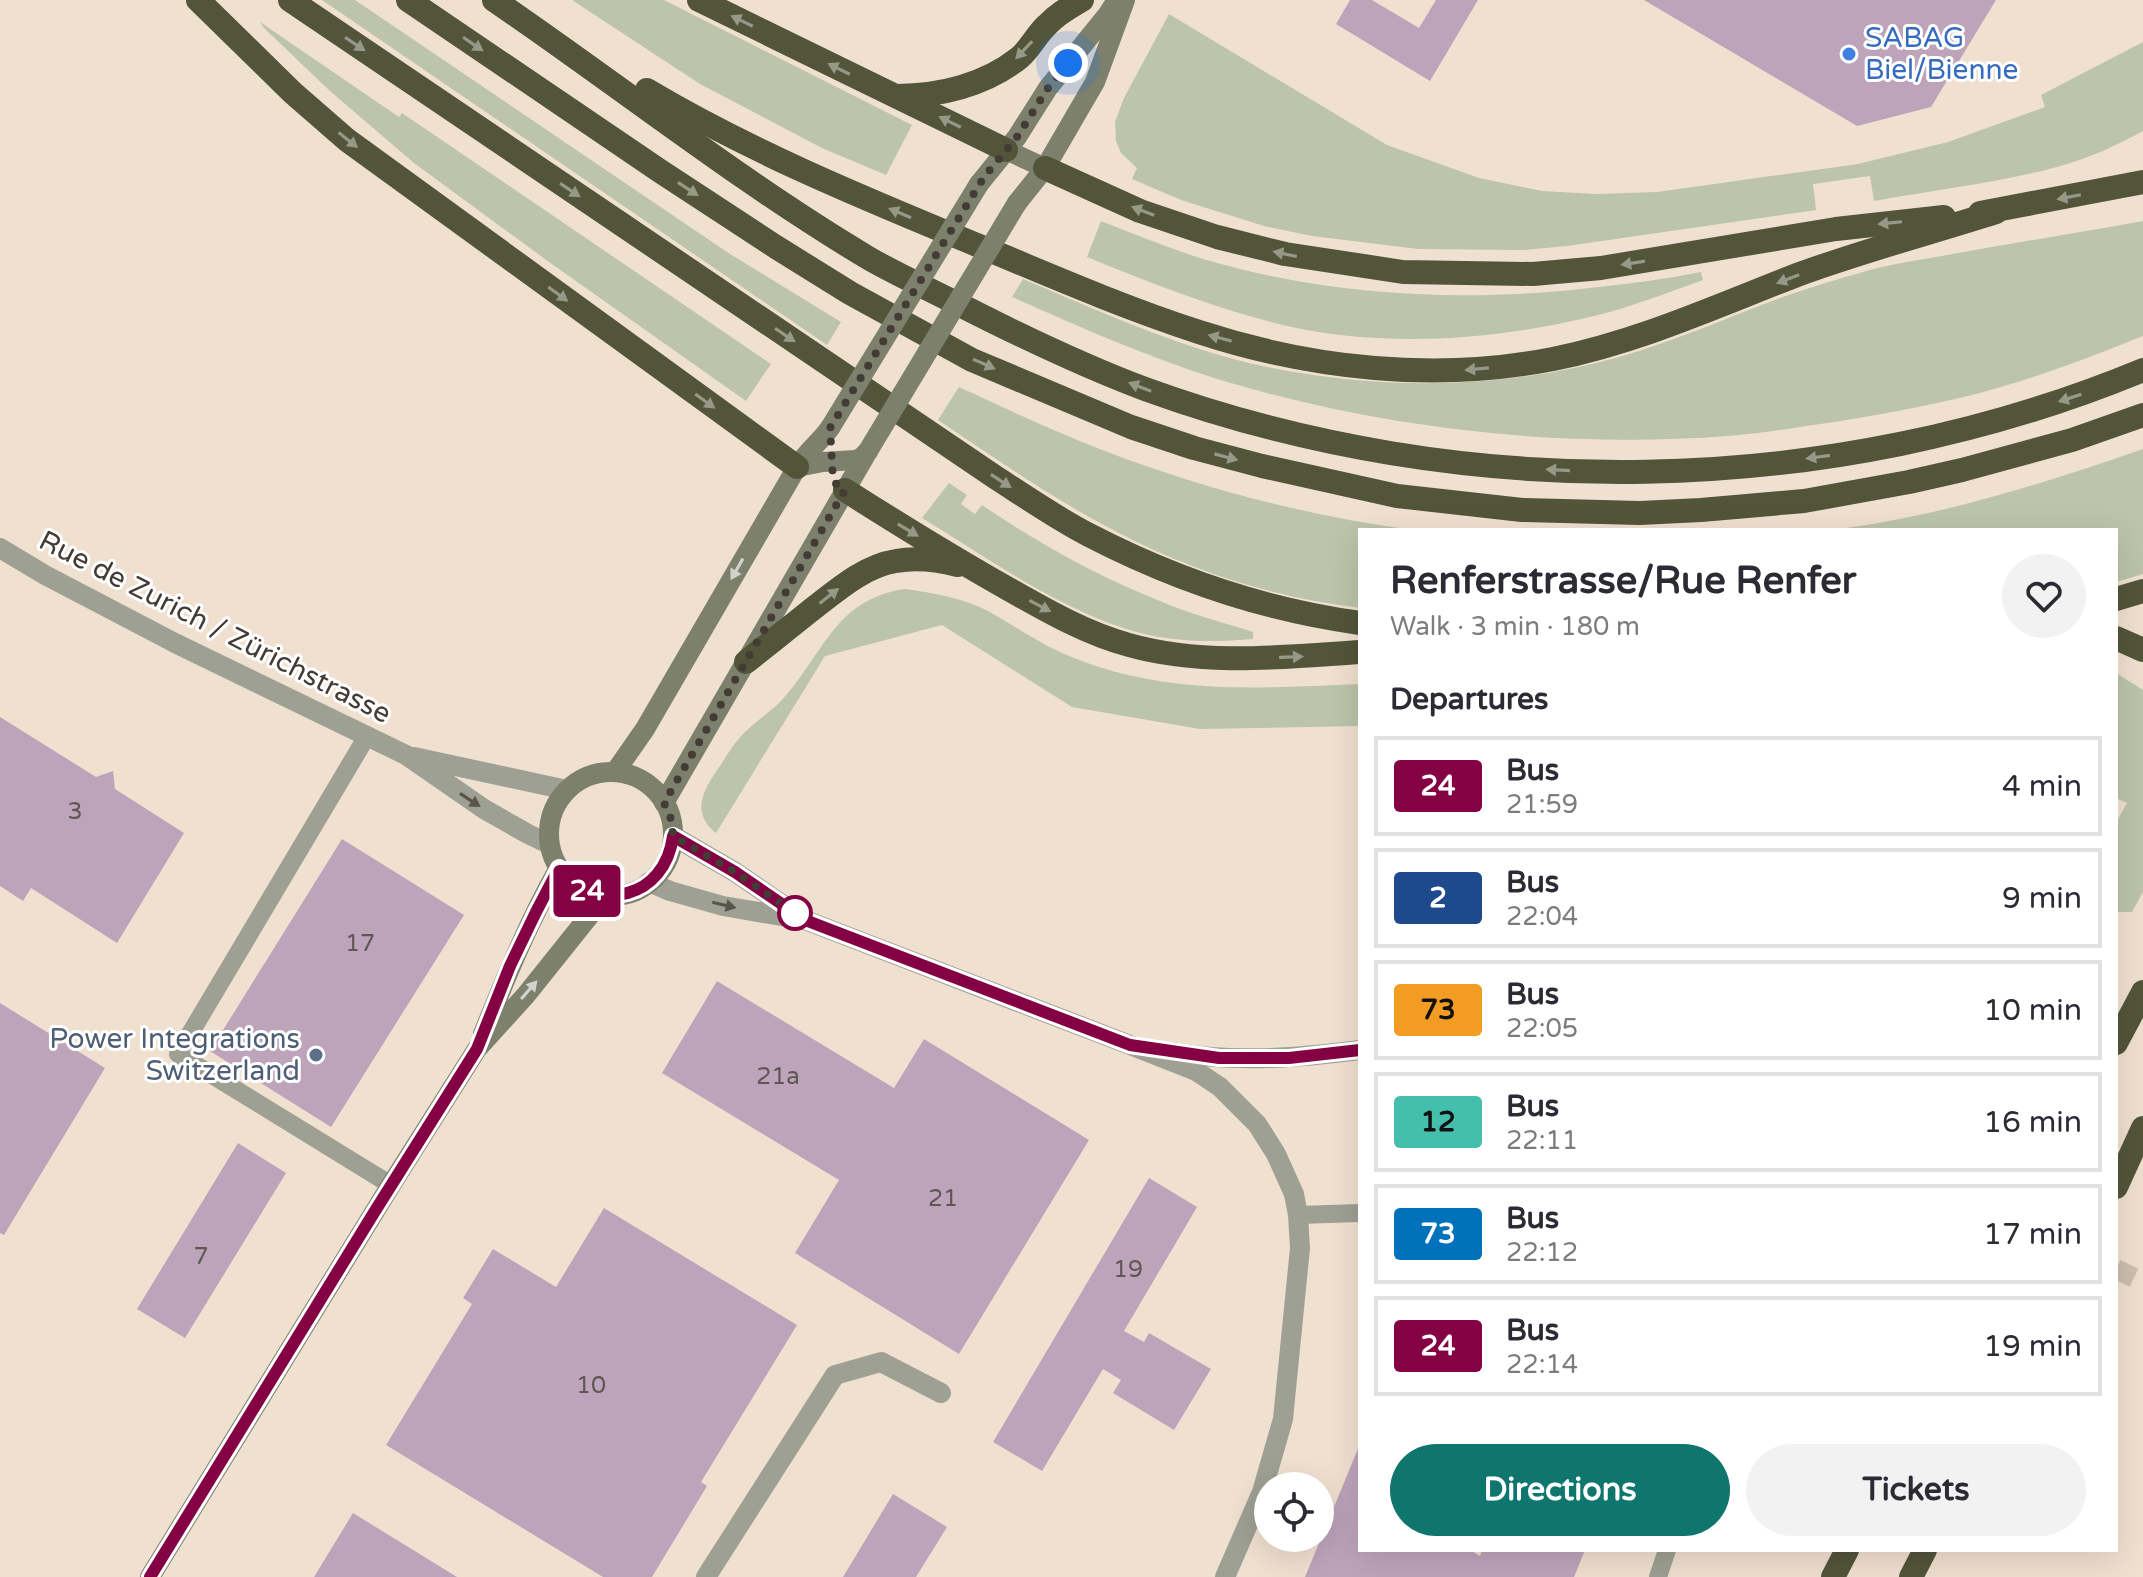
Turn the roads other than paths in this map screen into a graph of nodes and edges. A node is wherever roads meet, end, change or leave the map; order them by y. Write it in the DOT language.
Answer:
graph roads {
  1 [pos="198,0"];
  2 [pos="290,0"];
  3 [pos="408,0"];
  4 [pos="699,0"];
  5 [pos="1082,0"];
  6 [pos="1117,0"];
  7 [pos="1125,0"];
  8 [pos="498,2"];
  9 [pos="893,96"];
  10 [pos="1006,150"];
  11 [pos="1045,168"];
  12 [pos="2143,182"];
  13 [pos="1996,212"];
  14 [pos="2143,370"];
  15 [pos="2143,415"];
  16 [pos="830,428"];
  17 [pos="868,451"];
  18 [pos="831,461"];
  19 [pos="797,467"];
  20 [pos="845,490"];
  21 [pos="0,548"];
  22 [pos="972,568"];
  23 [pos="2143,591"];
  24 [pos="2118,598"];
  25 [pos="1358,623"];
  26 [pos="2118,639"];
  27 [pos="2143,650"];
  28 [pos="1358,652"];
  29 [pos="746,662"];
  30 [pos="367,736"];
  31 [pos="406,755"];
  32 [pos="615,772"];
  33 [pos="567,790"];
  34 [pos="664,803"];
  35 [pos="673,836"];
  36 [pos="549,844"];
  37 [pos="559,868"];
  38 [pos="649,882"];
  39 [pos="606,895"];
  40 [pos="805,920"];
  41 [pos="2143,992"];
  42 [pos="2118,1039"];
  43 [pos="1130,1045"];
  44 [pos="477,1049"];
  45 [pos="1358,1050"];
  46 [pos="2143,1128"];
  47 [pos="2143,1163"];
  48 [pos="2118,1183"];
  49 [pos="391,1185"];
  50 [pos="2118,1199"];
  51 [pos="1358,1213"];
  52 [pos="1298,1215"];
  53 [pos="941,1393"];
  54 [pos="1666,1552"];
  55 [pos="1846,1552"];
  56 [pos="1924,1552"];
  57 [pos="150,1577"];
  58 [pos="706,1577"];
  59 [pos="1225,1577"];
  60 [pos="1658,1577"];
  61 [pos="1833,1577"];
  62 [pos="1911,1577"];
  1 -- 19 [label="highway, one-way"];
  2 -- 25 [label="highway, one-way"];
  3 -- 15 [label="highway, one-way"];
  9 -- 4 [label="highway, one-way"];
  5 -- 9 [label="highway, one-way"];
  6 -- 10 [label="main road"];
  7 -- 11 [label="main road"];
  13 -- 8 [label="highway, one-way"];
  14 -- 8 [label="highway, one-way"];
  10 -- 9 [label="highway, one-way"];
  10 -- 11 [label="main road"];
  10 -- 16 [label="main road, bridge"];
  13 -- 11 [label="highway, one-way"];
  11 -- 17 [label="main road, bridge"];
  12 -- 13 [label="highway, one-way"];
  16 -- 18 [label="main road"];
  16 -- 19 [label="main road"];
  17 -- 18 [label="main road"];
  17 -- 20 [label="main road"];
  18 -- 19 [label="main road"];
  18 -- 20 [label="main road"];
  19 -- 32 [label="main road, one-way"];
  20 -- 22 [label="highway, one-way"];
  20 -- 29 [label="main road"];
  21 -- 30 [label="street, Rue de Zurich / Zürichstrasse"];
  22 -- 28 [label="highway, one-way"];
  29 -- 22 [label="highway, one-way"];
  23 -- 24 [label="highway"];
  26 -- 27 [label="highway"];
  29 -- 34 [label="main road"];
  30 -- 31 [label="street, Rue de Zurich / Zürichstrasse"];
  30 -- 49 [label="lane"];
  31 -- 33 [label="street, Rue de Zurich / Zürichstrasse"];
  31 -- 36 [label="street, Rue de Zurich / Zürichstrasse, one-way"];
  32 -- 33 [label="main road"];
  32 -- 34 [label="main road"];
  33 -- 36 [label="main road"];
  34 -- 35 [label="main road"];
  35 -- 38 [label="main road"];
  35 -- 40 [label="street"];
  36 -- 37 [label="main road"];
  37 -- 39 [label="main road"];
  37 -- 44 [label="main road"];
  38 -- 39 [label="main road"];
  38 -- 40 [label="street, one-way"];
  44 -- 39 [label="main road, one-way"];
  40 -- 43 [label="street"];
  41 -- 42 [label="highway"];
  43 -- 45 [label="street"];
  43 -- 52 [label="street"];
  44 -- 49 [label="main road"];
  46 -- 48 [label="highway"];
  47 -- 50 [label="highway"];
  49 -- 57 [label="main road"];
  51 -- 52 [label="lane"];
  52 -- 59 [label="street"];
  53 -- 58 [label="street"];
  54 -- 60 [label="lane"];
  55 -- 61 [label="highway"];
  56 -- 62 [label="highway"];
}
